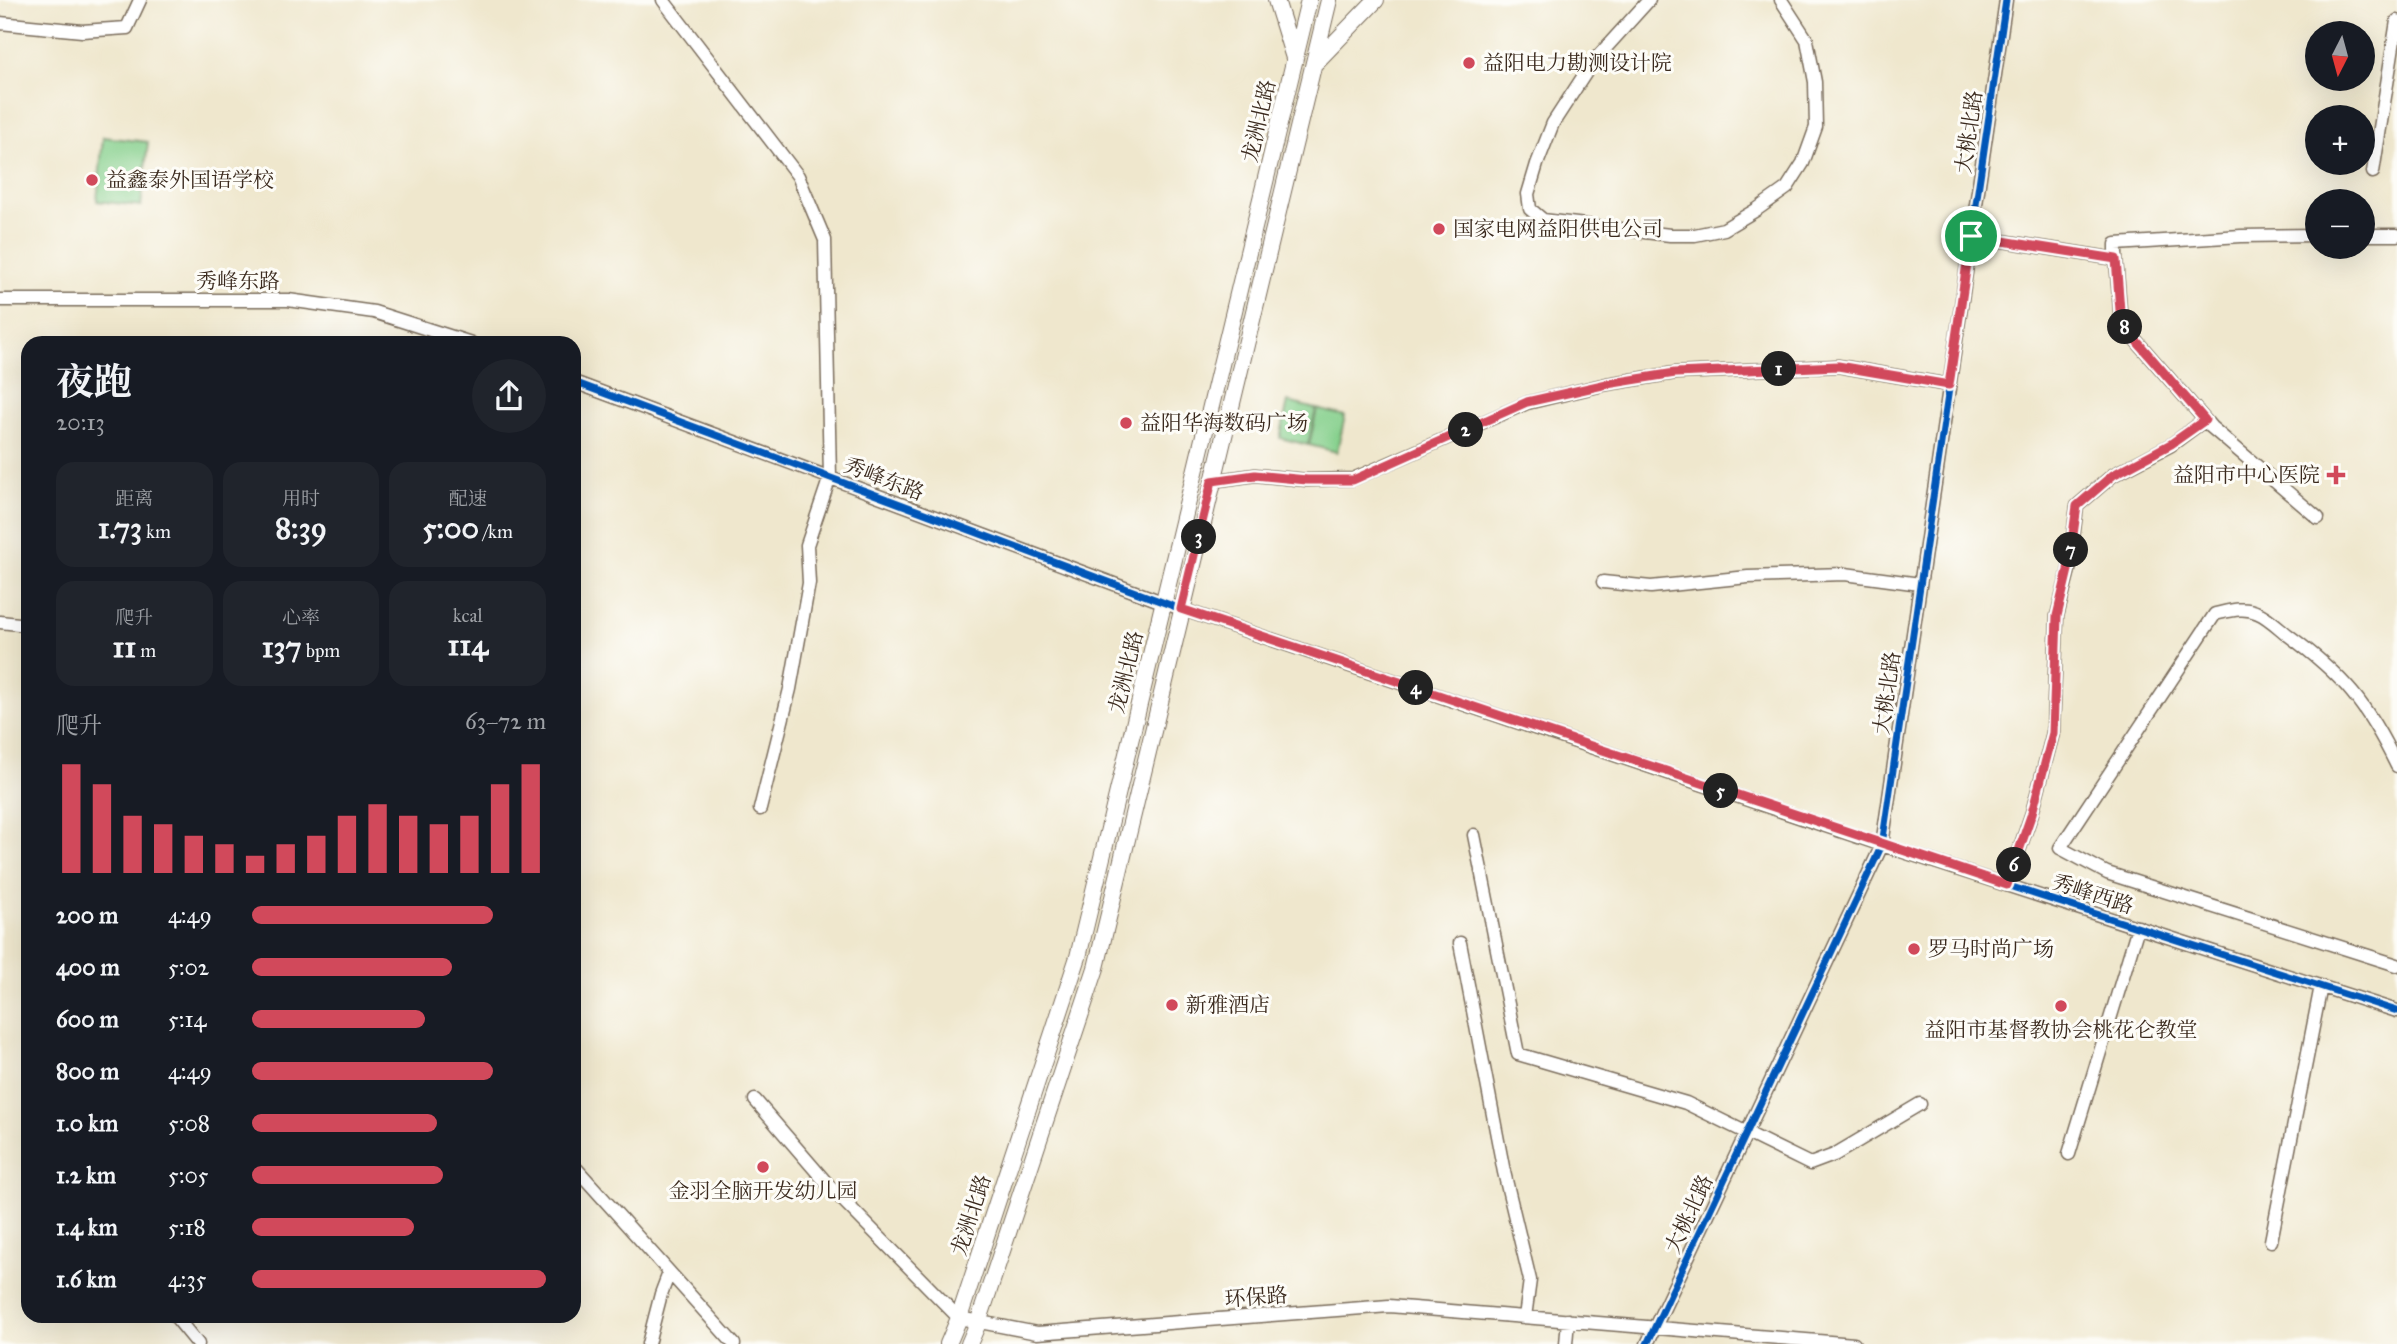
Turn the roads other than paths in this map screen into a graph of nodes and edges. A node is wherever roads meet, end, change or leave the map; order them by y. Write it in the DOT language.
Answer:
graph roads {
  1 [pos="140,0"];
  2 [pos="663,0"];
  3 [pos="1276,0"];
  4 [pos="1309,0"];
  5 [pos="1329,0"];
  6 [pos="1376,0"];
  7 [pos="1649,0"];
  8 [pos="1781,0"];
  9 [pos="2006,0"];
  10 [pos="2397,21"];
  11 [pos="0,23"];
  12 [pos="1294,61"];
  13 [pos="1314,64"];
  14 [pos="2375,159"];
  15 [pos="2305,235"];
  16 [pos="2375,235"];
  17 [pos="2397,235"];
  18 [pos="1971,236"];
  19 [pos="2116,259"];
  20 [pos="0,300"];
  21 [pos="449,336"];
  22 [pos="581,385"];
  23 [pos="1949,385"];
  24 [pos="2205,420"];
  25 [pos="830,477"];
  26 [pos="1212,481"];
  27 [pos="2318,518"];
  28 [pos="1603,582"];
  29 [pos="1920,584"];
  30 [pos="1165,603"];
  31 [pos="1181,609"];
  32 [pos="0,622"];
  33 [pos="21,624"];
  34 [pos="2397,766"];
  35 [pos="760,809"];
  36 [pos="1474,835"];
  37 [pos="1882,845"];
  38 [pos="2007,885"];
  39 [pos="2138,927"];
  40 [pos="1460,943"];
  41 [pos="2397,965"];
  42 [pos="2321,986"];
  43 [pos="2397,1011"];
  44 [pos="755,1100"];
  45 [pos="1920,1104"];
  46 [pos="1746,1132"];
  47 [pos="2069,1154"];
  48 [pos="581,1174"];
  49 [pos="2271,1241"];
  50 [pos="669,1273"];
  51 [pos="1525,1317"];
  52 [pos="959,1318"];
  53 [pos="1568,1320"];
  54 [pos="181,1323"];
  55 [pos="978,1323"];
  56 [pos="1655,1327"];
  57 [pos="198,1344"];
  58 [pos="648,1344"];
  59 [pos="734,1344"];
  60 [pos="948,1344"];
  61 [pos="969,1344"];
  62 [pos="1566,1344"];
  63 [pos="1647,1344"];
  64 [pos="1854,1344"];
  1 -- 11 [label="street"];
  2 -- 25 [label="street"];
  3 -- 12 [label="main road"];
  4 -- 12 [label="main road, 龙洲北路"];
  5 -- 13 [label="main road, 龙洲北路"];
  6 -- 13 [label="main road"];
  7 -- 8 [label="street"];
  9 -- 18 [label="street, 大桃北路"];
  10 -- 14 [label="street"];
  12 -- 30 [label="main road, 龙洲北路"];
  13 -- 26 [label="main road, 龙洲北路"];
  15 -- 19 [label="street"];
  16 -- 17 [label="street"];
  18 -- 19 [label="street"];
  18 -- 23 [label="street, 大桃北路"];
  19 -- 24 [label="street"];
  20 -- 21 [label="street, 秀峰东路"];
  22 -- 25 [label="street, 秀峰东路"];
  23 -- 26 [label="street"];
  23 -- 29 [label="street, 大桃北路"];
  24 -- 27 [label="street"];
  24 -- 38 [label="street"];
  25 -- 30 [label="street, 秀峰东路"];
  25 -- 35 [label="street"];
  26 -- 31 [label="main road, 龙洲北路"];
  28 -- 29 [label="street"];
  29 -- 37 [label="street, 大桃北路"];
  30 -- 31 [label="street, 秀峰东路"];
  30 -- 52 [label="main road, 龙洲北路"];
  31 -- 37 [label="street, 秀峰西路"];
  31 -- 55 [label="main road, 龙洲北路"];
  32 -- 33 [label="street"];
  34 -- 41 [label="street"];
  36 -- 46 [label="street"];
  37 -- 38 [label="street, 秀峰西路"];
  37 -- 46 [label="street, 大桃北路"];
  38 -- 39 [label="street, 秀峰西路"];
  39 -- 42 [label="street, 秀峰西路"];
  39 -- 47 [label="street"];
  40 -- 51 [label="street"];
  42 -- 43 [label="street, 秀峰西路"];
  42 -- 49 [label="street"];
  44 -- 52 [label="street"];
  45 -- 46 [label="street"];
  46 -- 56 [label="street, 大桃北路"];
  48 -- 50 [label="street"];
  50 -- 58 [label="street"];
  50 -- 59 [label="street"];
  51 -- 53 [label="street, 环保路"];
  51 -- 55 [label="street, 环保路"];
  52 -- 55 [label="street, 环保路"];
  52 -- 60 [label="main road, 龙洲北路"];
  53 -- 56 [label="street, 环保路"];
  53 -- 62 [label="street"];
  54 -- 57 [label="street"];
  55 -- 61 [label="main road, 龙洲北路"];
  56 -- 63 [label="street, 大桃北路"];
  56 -- 64 [label="street, 环保路"];
}
